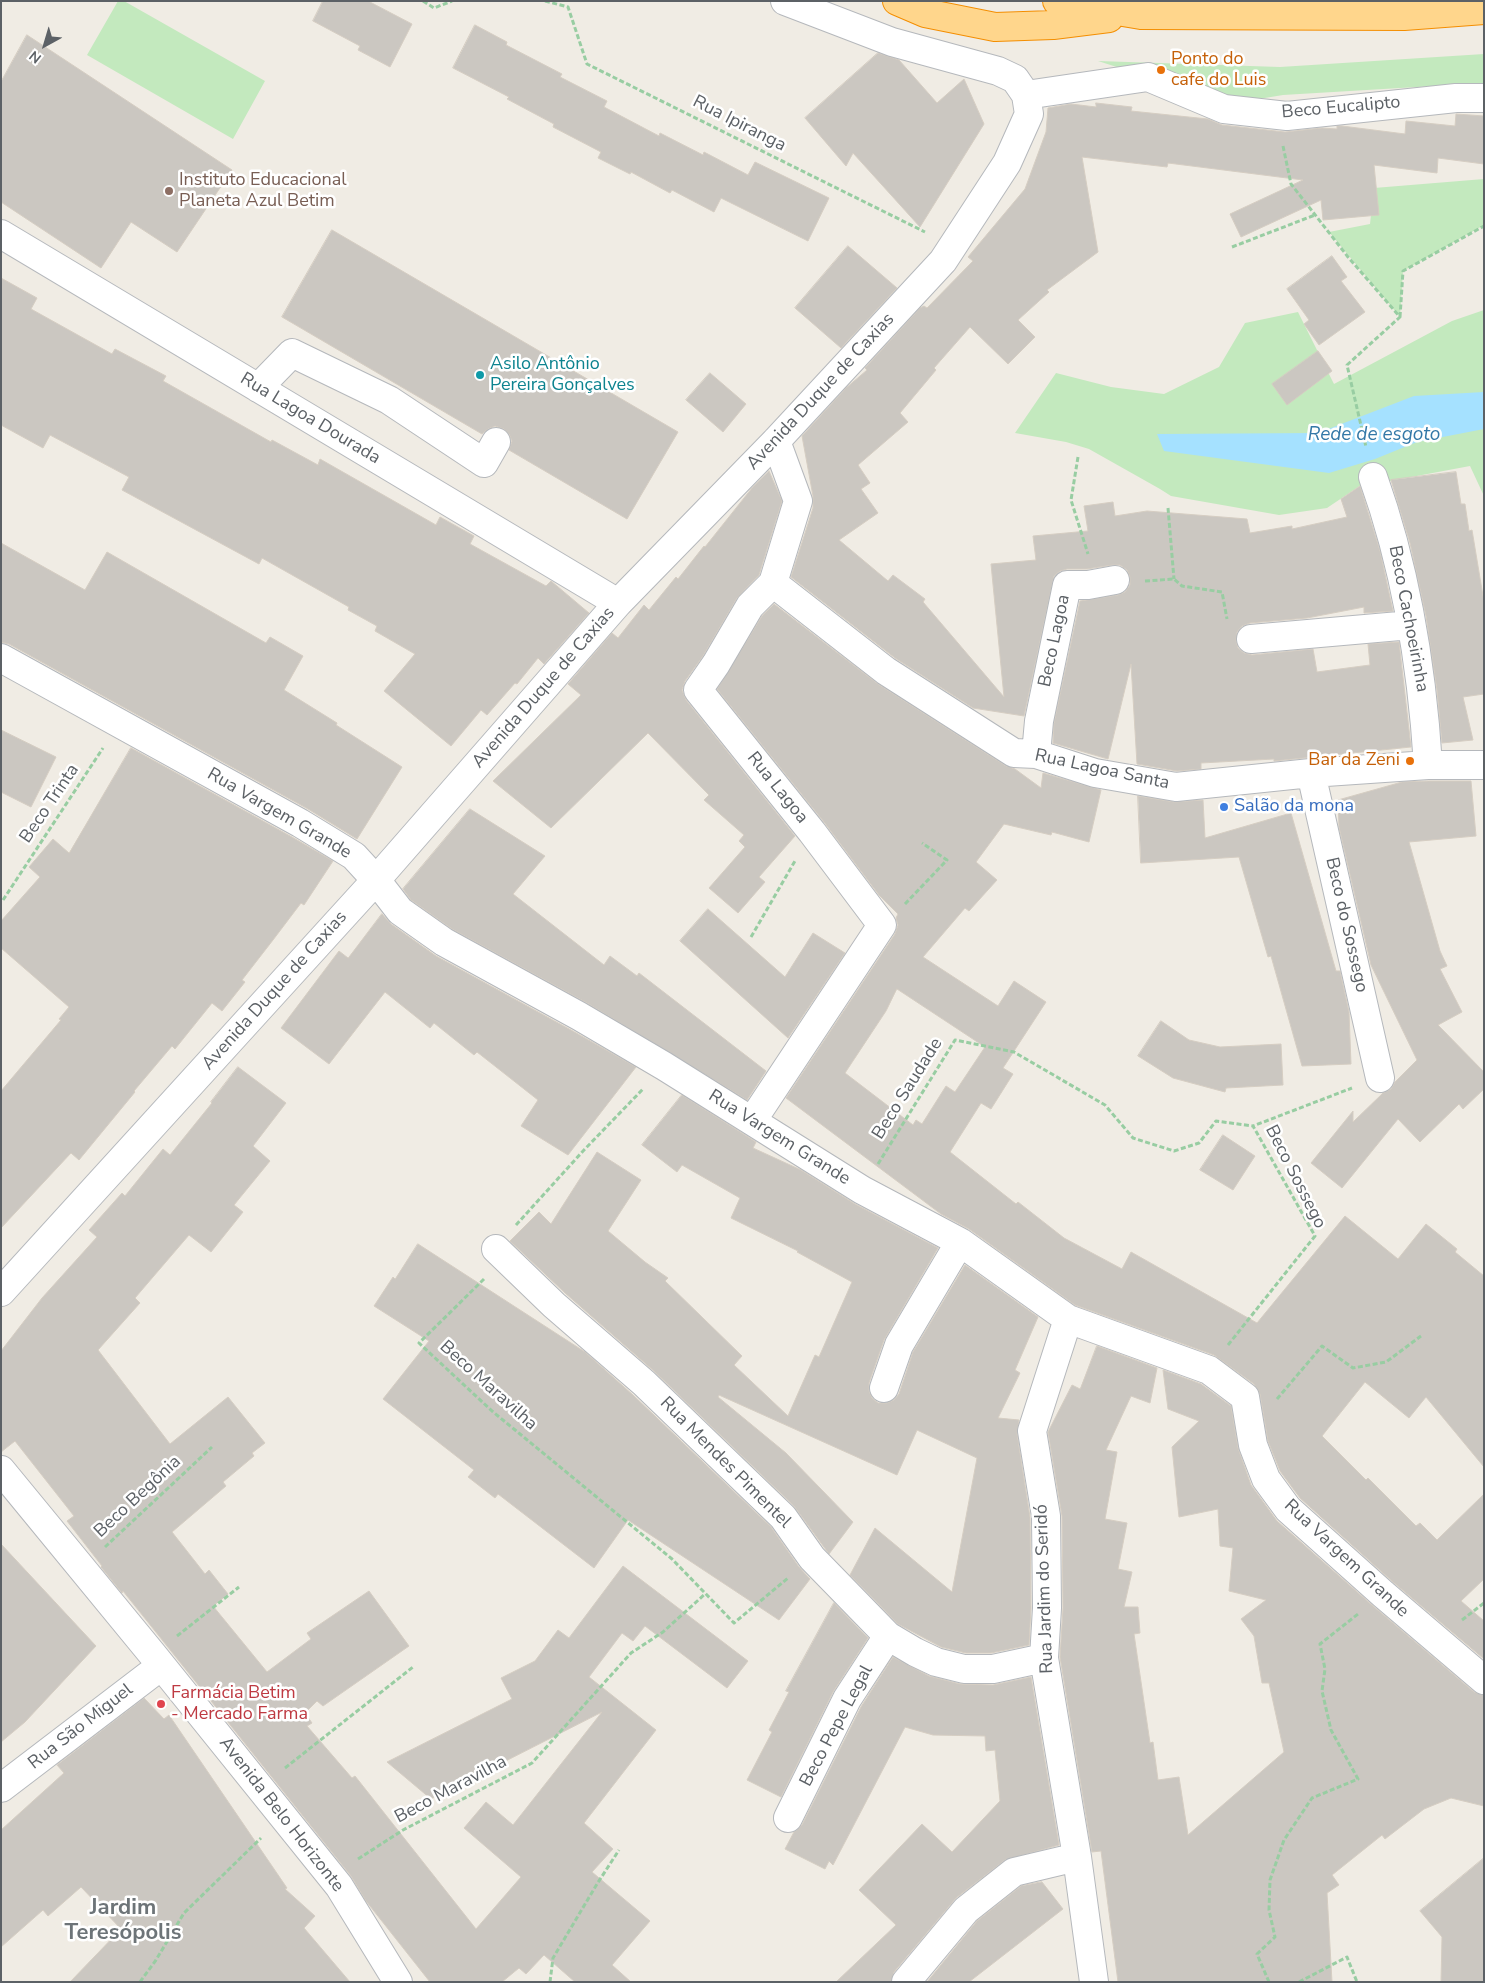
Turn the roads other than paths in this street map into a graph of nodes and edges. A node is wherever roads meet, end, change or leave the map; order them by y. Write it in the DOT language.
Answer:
graph roads {
  1 [pos="786,1"];
  2 [pos="897,1"];
  3 [pos="1057,1"];
  4 [pos="1484,10"];
  5 [pos="1141,15"];
  6 [pos="1026,95"];
  7 [pos="1484,98"];
  8 [pos="1,234"];
  9 [pos="258,388"];
  10 [pos="776,441"];
  11 [pos="496,442"];
  12 [pos="1373,476"];
  13 [pos="1115,580"];
  14 [pos="773,583"];
  15 [pos="618,603"];
  16 [pos="1411,625"];
  17 [pos="1251,640"];
  18 [pos="1,658"];
  19 [pos="1036,754"];
  20 [pos="1428,765"];
  21 [pos="1484,765"];
  22 [pos="1311,773"];
  23 [pos="376,880"];
  24 [pos="1380,1078"];
  25 [pos="752,1121"];
  26 [pos="960,1242"];
  27 [pos="496,1250"];
  28 [pos="1,1292"];
  29 [pos="1068,1319"];
  30 [pos="884,1388"];
  31 [pos="1,1470"];
  32 [pos="888,1636"];
  33 [pos="1044,1658"];
  34 [pos="157,1660"];
  35 [pos="1484,1680"];
  36 [pos="1,1788"];
  37 [pos="788,1818"];
  38 [pos="1077,1857"];
  39 [pos="398,1982"];
  40 [pos="906,1982"];
  41 [pos="1094,1982"];
  1 -- 6 [label="street"];
  2 -- 5 [label="highway"];
  3 -- 5 [label="highway"];
  4 -- 5 [label="highway"];
  6 -- 7 [label="street, Beco Eucalipto"];
  6 -- 10 [label="street, Avenida Duque de Caxias"];
  8 -- 9 [label="street, Rua Lagoa Dourada"];
  9 -- 11 [label="street"];
  9 -- 15 [label="street, Rua Lagoa Dourada"];
  10 -- 14 [label="street, Rua Lagoa"];
  10 -- 15 [label="street, Avenida Duque de Caxias"];
  12 -- 16 [label="street, Beco Cachoeirinha"];
  13 -- 19 [label="street, Beco Lagoa"];
  14 -- 19 [label="street, Rua Lagoa Santa"];
  14 -- 25 [label="street, Rua Lagoa"];
  15 -- 23 [label="street, Avenida Duque de Caxias"];
  16 -- 17 [label="street"];
  16 -- 20 [label="street, Beco Cachoeirinha"];
  18 -- 23 [label="street, Rua Vargem Grande"];
  19 -- 22 [label="street, Rua Lagoa Santa"];
  20 -- 21 [label="street, Rua Lagoa Santa"];
  20 -- 22 [label="street, Rua Lagoa Santa"];
  22 -- 24 [label="street, Beco do Sossego"];
  23 -- 25 [label="street, Rua Vargem Grande"];
  23 -- 28 [label="street, Avenida Duque de Caxias"];
  25 -- 26 [label="street, Rua Vargem Grande"];
  26 -- 29 [label="street, Rua Vargem Grande"];
  26 -- 30 [label="street"];
  27 -- 32 [label="street, Rua Mendes Pimentel"];
  29 -- 33 [label="street, Rua Jardim do Seridó"];
  29 -- 35 [label="street, Rua Vargem Grande"];
  31 -- 34 [label="street, Avenida Belo Horizonte"];
  32 -- 33 [label="street, Rua Mendes Pimentel"];
  32 -- 37 [label="street, Beco Pepe Legal"];
  33 -- 38 [label="street, Rua Jardim do Seridó"];
  34 -- 36 [label="street, Rua São Miguel"];
  34 -- 39 [label="street, Avenida Belo Horizonte"];
  38 -- 40 [label="street"];
  38 -- 41 [label="street, Rua Jardim do Seridó"];
}
